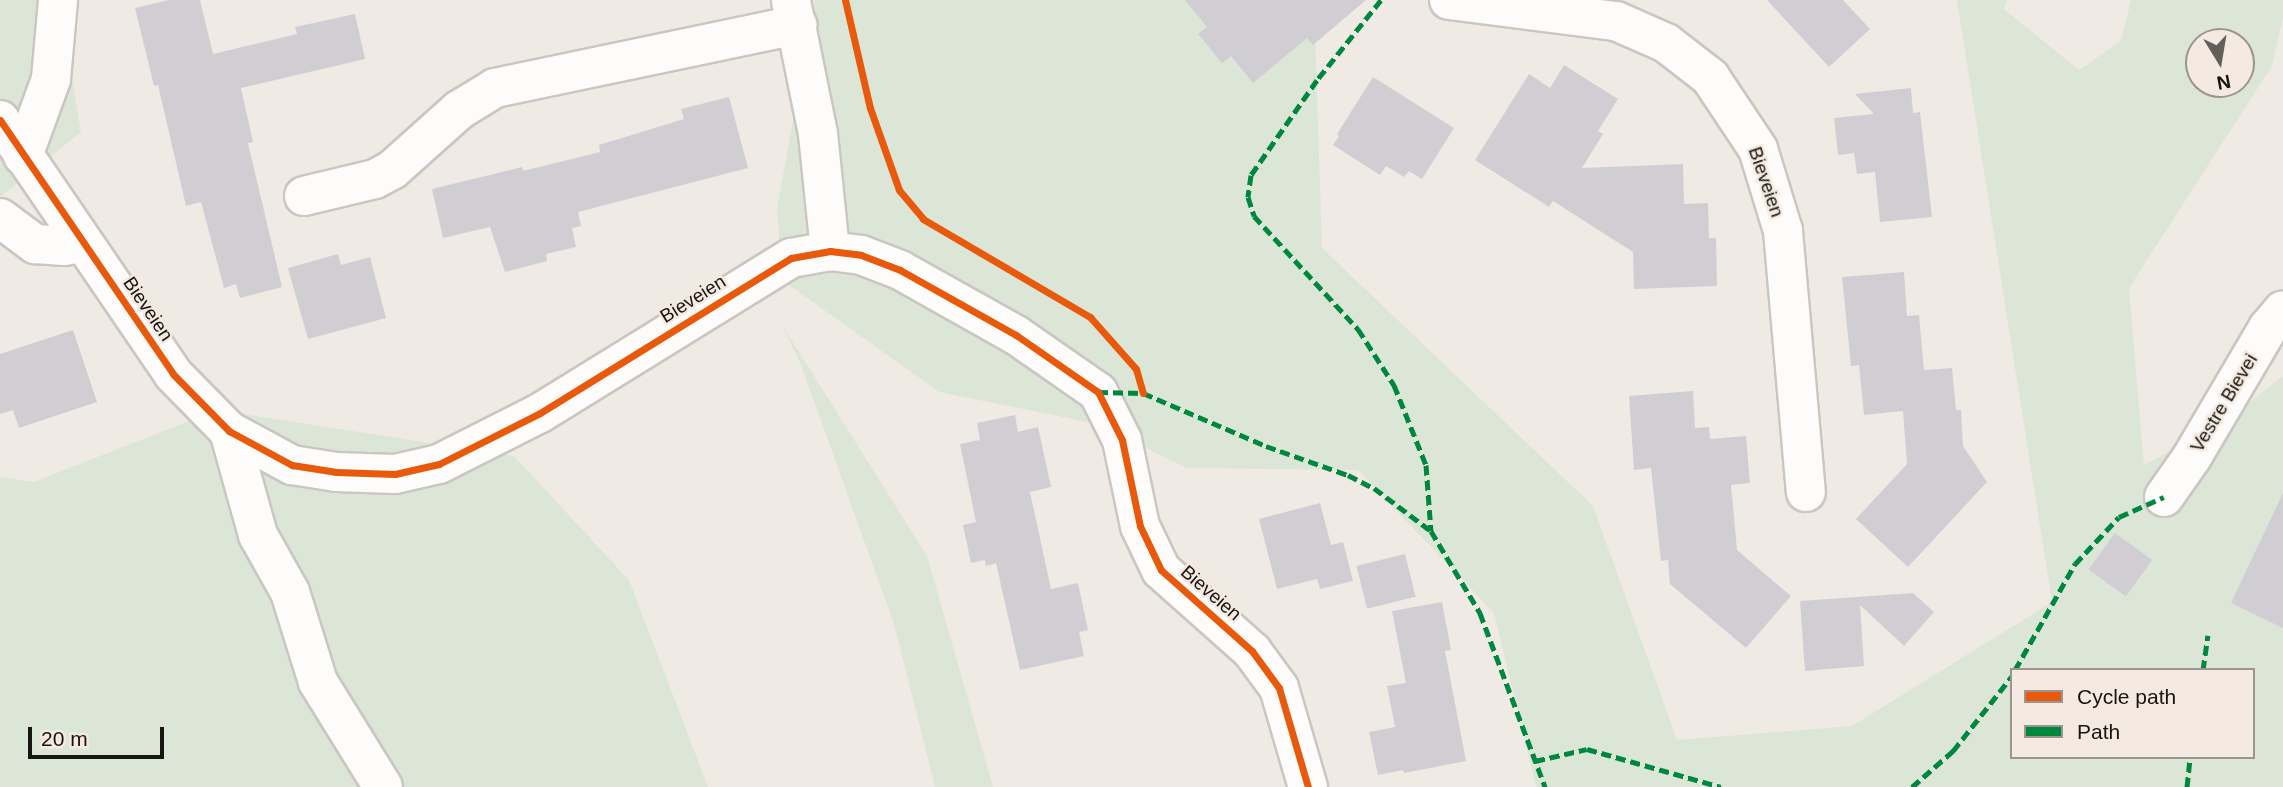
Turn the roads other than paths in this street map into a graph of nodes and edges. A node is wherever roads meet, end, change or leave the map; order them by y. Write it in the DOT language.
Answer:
graph roads {
  1 [pos="58,0"];
  2 [pos="1449,0"];
  3 [pos="1532,5"];
  4 [pos="794,13"];
  5 [pos="0,120"];
  6 [pos="23,156"];
  7 [pos="304,196"];
  8 [pos="0,218"];
  9 [pos="83,243"];
  10 [pos="830,251"];
  11 [pos="2283,310"];
  12 [pos="229,431"];
  13 [pos="1806,492"];
  14 [pos="2164,497"];
  15 [pos="383,787"];
  16 [pos="1307,787"];
  1 -- 6 [label="street"];
  2 -- 3 [label="street, Bieveien"];
  3 -- 13 [label="street, Bieveien"];
  4 -- 7 [label="street"];
  4 -- 10 [label="street"];
  5 -- 6 [label="street, Bieveien"];
  6 -- 9 [label="street, Bieveien"];
  8 -- 9 [label="street"];
  9 -- 12 [label="street, Bieveien"];
  10 -- 12 [label="street, Bieveien"];
  10 -- 16 [label="street, Bieveien"];
  11 -- 14 [label="street, Vestre Bievei"];
  12 -- 15 [label="street, Bieveien"];
}
